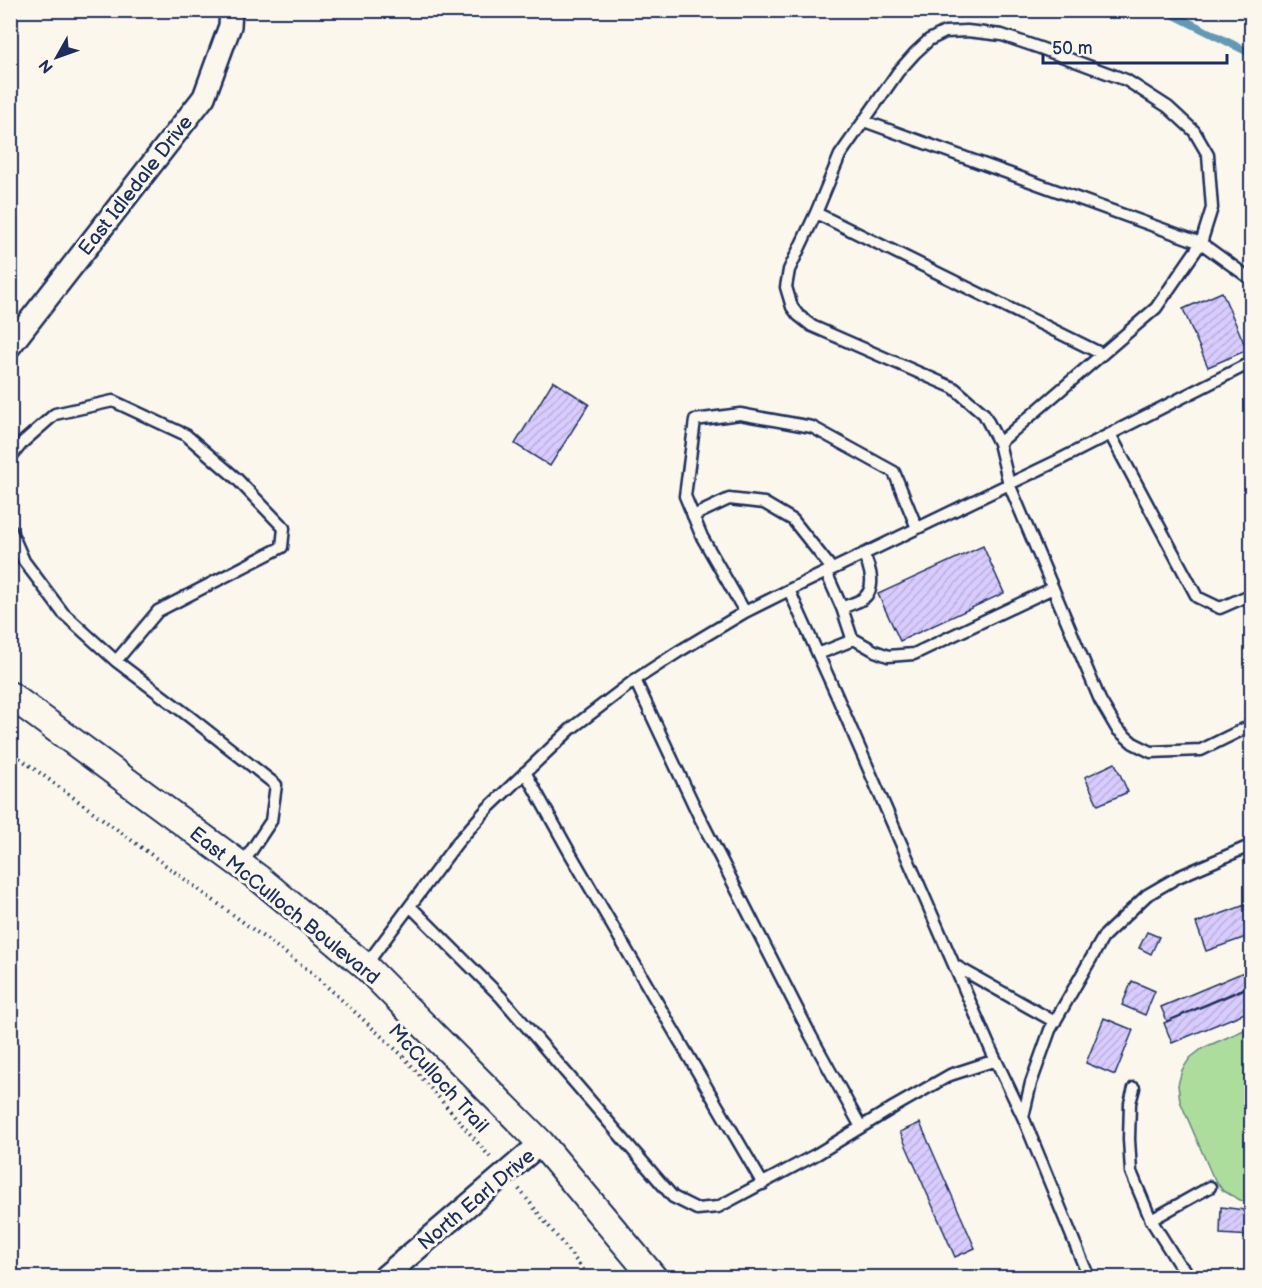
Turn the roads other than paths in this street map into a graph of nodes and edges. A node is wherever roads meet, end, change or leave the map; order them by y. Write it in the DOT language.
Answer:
graph roads {
  1 [pos="231,10"];
  2 [pos="864,121"];
  3 [pos="816,213"];
  4 [pos="1201,243"];
  5 [pos="1251,280"];
  6 [pos="10,346"];
  7 [pos="1102,354"];
  8 [pos="1251,362"];
  9 [pos="1110,434"];
  10 [pos="999,443"];
  11 [pos="10,458"];
  12 [pos="1009,484"];
  13 [pos="693,516"];
  14 [pos="917,528"];
  15 [pos="10,529"];
  16 [pos="863,554"];
  17 [pos="829,570"];
  18 [pos="1053,588"];
  19 [pos="789,590"];
  20 [pos="1251,594"];
  21 [pos="842,608"];
  22 [pos="745,612"];
  23 [pos="852,638"];
  24 [pos="818,654"];
  25 [pos="116,661"];
  26 [pos="635,680"];
  27 [pos="10,695"];
  28 [pos="1251,725"];
  29 [pos="525,772"];
  30 [pos="1250,849"];
  31 [pos="241,866"];
  32 [pos="410,906"];
  33 [pos="954,965"];
  34 [pos="365,966"];
  35 [pos="1055,1022"];
  36 [pos="996,1060"];
  37 [pos="1134,1088"];
  38 [pos="1023,1117"];
  39 [pos="861,1127"];
  40 [pos="541,1143"];
  41 [pos="763,1184"];
  42 [pos="1210,1187"];
  43 [pos="1151,1220"];
  44 [pos="383,1278"];
  45 [pos="654,1278"];
  46 [pos="1089,1278"];
  47 [pos="1191,1278"];
  1 -- 6 [label="street, East Idledale Drive"];
  2 -- 3 [label="lane"];
  2 -- 4 [label="lane"];
  2 -- 4 [label="lane"];
  3 -- 7 [label="lane"];
  3 -- 10 [label="lane"];
  4 -- 5 [label="lane"];
  4 -- 7 [label="lane"];
  7 -- 10 [label="lane"];
  8 -- 9 [label="lane"];
  9 -- 12 [label="lane"];
  9 -- 20 [label="lane"];
  10 -- 12 [label="lane"];
  11 -- 25 [label="lane"];
  12 -- 14 [label="lane"];
  12 -- 18 [label="lane"];
  13 -- 14 [label="lane"];
  13 -- 17 [label="lane"];
  13 -- 22 [label="lane"];
  14 -- 16 [label="lane"];
  15 -- 25 [label="lane"];
  16 -- 17 [label="lane"];
  16 -- 21 [label="lane"];
  17 -- 19 [label="lane"];
  17 -- 21 [label="lane"];
  18 -- 23 [label="lane"];
  18 -- 28 [label="lane"];
  19 -- 22 [label="lane"];
  19 -- 24 [label="lane"];
  21 -- 23 [label="lane"];
  22 -- 26 [label="lane"];
  23 -- 24 [label="lane"];
  24 -- 33 [label="lane"];
  25 -- 31 [label="lane"];
  26 -- 29 [label="lane"];
  26 -- 39 [label="lane"];
  27 -- 31 [label="street, East McCulloch Boulevard"];
  29 -- 32 [label="lane"];
  29 -- 41 [label="lane"];
  30 -- 35 [label="lane"];
  31 -- 34 [label="street, East McCulloch Boulevard"];
  32 -- 34 [label="lane"];
  32 -- 41 [label="lane"];
  33 -- 35 [label="lane"];
  33 -- 36 [label="lane"];
  34 -- 40 [label="street, East McCulloch Boulevard"];
  35 -- 38 [label="lane"];
  36 -- 38 [label="lane"];
  36 -- 39 [label="lane"];
  37 -- 43 [label="lane"];
  38 -- 46 [label="lane"];
  39 -- 41 [label="lane"];
  40 -- 44 [label="street, North Earl Drive"];
  40 -- 45 [label="street, East McCulloch Boulevard"];
  42 -- 43 [label="lane"];
  43 -- 47 [label="lane"];
}
